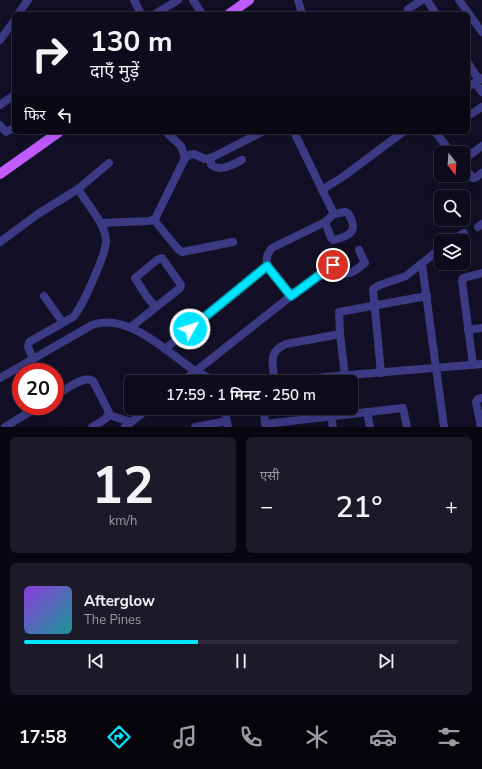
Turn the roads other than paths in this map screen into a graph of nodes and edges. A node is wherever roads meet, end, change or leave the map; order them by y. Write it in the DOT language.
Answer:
graph roads {
  1 [pos="28,0"];
  2 [pos="134,0"];
  3 [pos="178,0"];
  4 [pos="193,0"];
  5 [pos="249,0"];
  6 [pos="298,0"];
  7 [pos="422,0"];
  8 [pos="427,0"];
  9 [pos="460,0"];
  10 [pos="408,9"];
  11 [pos="19,12"];
  12 [pos="140,12"];
  13 [pos="158,12"];
  14 [pos="201,12"];
  15 [pos="232,12"];
  16 [pos="301,12"];
  17 [pos="435,12"];
  18 [pos="468,12"];
  19 [pos="470,15"];
  20 [pos="12,27"];
  21 [pos="482,32"];
  22 [pos="0,40"];
  23 [pos="470,68"];
  24 [pos="476,82"];
  25 [pos="482,92"];
  26 [pos="12,96"];
  27 [pos="0,105"];
  28 [pos="482,107"];
  29 [pos="470,115"];
  30 [pos="0,125"];
  31 [pos="12,129"];
  32 [pos="56,134"];
  33 [pos="168,134"];
  34 [pos="258,134"];
  35 [pos="295,134"];
  36 [pos="400,134"];
  37 [pos="440,134"];
  38 [pos="448,146"];
  39 [pos="482,146"];
  40 [pos="470,155"];
  41 [pos="186,158"];
  42 [pos="211,158"];
  43 [pos="242,160"];
  44 [pos="109,163"];
  45 [pos="482,173"];
  46 [pos="0,174"];
  47 [pos="470,176"];
  48 [pos="78,189"];
  49 [pos="322,190"];
  50 [pos="334,214"];
  51 [pos="154,220"];
  52 [pos="325,222"];
  53 [pos="101,223"];
  54 [pos="0,242"];
  55 [pos="233,242"];
  56 [pos="359,250"];
  57 [pos="434,254"];
  58 [pos="422,264"];
  59 [pos="267,266"];
  60 [pos="482,273"];
  61 [pos="44,296"];
  62 [pos="291,296"];
  63 [pos="427,296"];
  64 [pos="374,305"];
  65 [pos="156,307"];
  66 [pos="63,323"];
  67 [pos="131,328"];
  68 [pos="482,328"];
  69 [pos="468,330"];
  70 [pos="340,334"];
  71 [pos="166,349"];
  72 [pos="33,359"];
  73 [pos="482,364"];
  74 [pos="473,365"];
  75 [pos="436,369"];
  76 [pos="196,371"];
  77 [pos="381,373"];
  78 [pos="191,375"];
  79 [pos="204,375"];
  80 [pos="274,375"];
  81 [pos="345,375"];
  82 [pos="357,375"];
  83 [pos="0,378"];
  84 [pos="64,391"];
  85 [pos="482,398"];
  86 [pos="358,412"];
  87 [pos="367,412"];
  88 [pos="24,415"];
  89 [pos="109,415"];
  90 [pos="140,415"];
  91 [pos="264,415"];
  92 [pos="323,415"];
  93 [pos="331,415"];
  94 [pos="302,423"];
  95 [pos="228,424"];
  96 [pos="128,425"];
  97 [pos="265,425"];
  98 [pos="5,427"];
  99 [pos="92,427"];
  100 [pos="195,427"];
  101 [pos="333,427"];
  102 [pos="370,427"];
  103 [pos="407,427"];
  104 [pos="444,427"];
  105 [pos="477,427"];
  106 [pos="481,427"];
  1 -- 11 [label="street"];
  2 -- 12 [label="street"];
  3 -- 13 [label="street"];
  4 -- 14 [label="street"];
  5 -- 15 [label="main road"];
  6 -- 16 [label="street"];
  7 -- 10 [label="street"];
  8 -- 17 [label="street"];
  9 -- 18 [label="street"];
  19 -- 21 [label="street"];
  20 -- 22 [label="street"];
  23 -- 24 [label="street"];
  24 -- 25 [label="street"];
  26 -- 27 [label="street"];
  28 -- 29 [label="street"];
  30 -- 31 [label="street"];
  32 -- 46 [label="main road"];
  33 -- 41 [label="street"];
  34 -- 42 [label="street"];
  35 -- 49 [label="street"];
  36 -- 49 [label="street"];
  37 -- 38 [label="street"];
  39 -- 40 [label="street"];
  41 -- 42 [label="street"];
  41 -- 51 [label="street"];
  42 -- 43 [label="street"];
  44 -- 48 [label="street"];
  45 -- 47 [label="street"];
  48 -- 53 [label="street"];
  48 -- 54 [label="street"];
  49 -- 50 [label="street"];
  50 -- 52 [label="street"];
  50 -- 52 [label="street"];
  51 -- 53 [label="street"];
  51 -- 55 [label="street"];
  52 -- 59 [label="street"];
  53 -- 66 [label="street"];
  56 -- 62 [label="street"];
  57 -- 58 [label="street"];
  58 -- 63 [label="street"];
  58 -- 64 [label="street"];
  59 -- 62 [label="street"];
  59 -- 71 [label="street"];
  60 -- 69 [label="street"];
  61 -- 66 [label="street"];
  62 -- 76 [label="street"];
  63 -- 64 [label="street"];
  63 -- 75 [label="street"];
  64 -- 70 [label="street"];
  64 -- 77 [label="street"];
  65 -- 65 [label="street"];
  65 -- 67 [label="street"];
  66 -- 72 [label="street"];
  67 -- 71 [label="street"];
  67 -- 72 [label="street"];
  68 -- 69 [label="street"];
  69 -- 74 [label="street"];
  70 -- 80 [label="street"];
  70 -- 81 [label="street"];
  71 -- 76 [label="street"];
  72 -- 83 [label="street"];
  73 -- 74 [label="street"];
  74 -- 75 [label="street"];
  75 -- 77 [label="street"];
  75 -- 104 [label="street"];
  76 -- 78 [label="street"];
  76 -- 79 [label="street"];
  77 -- 82 [label="street"];
  84 -- 89 [label="street"];
  85 -- 106 [label="street"];
  86 -- 87 [label="street"];
  87 -- 102 [label="street"];
  87 -- 103 [label="street"];
  88 -- 98 [label="street"];
  89 -- 96 [label="street"];
  89 -- 99 [label="street"];
  90 -- 96 [label="street"];
  91 -- 97 [label="street"];
  92 -- 94 [label="street"];
  93 -- 101 [label="street"];
  94 -- 97 [label="street"];
  95 -- 100 [label="street"];
  105 -- 106 [label="street"];
}
